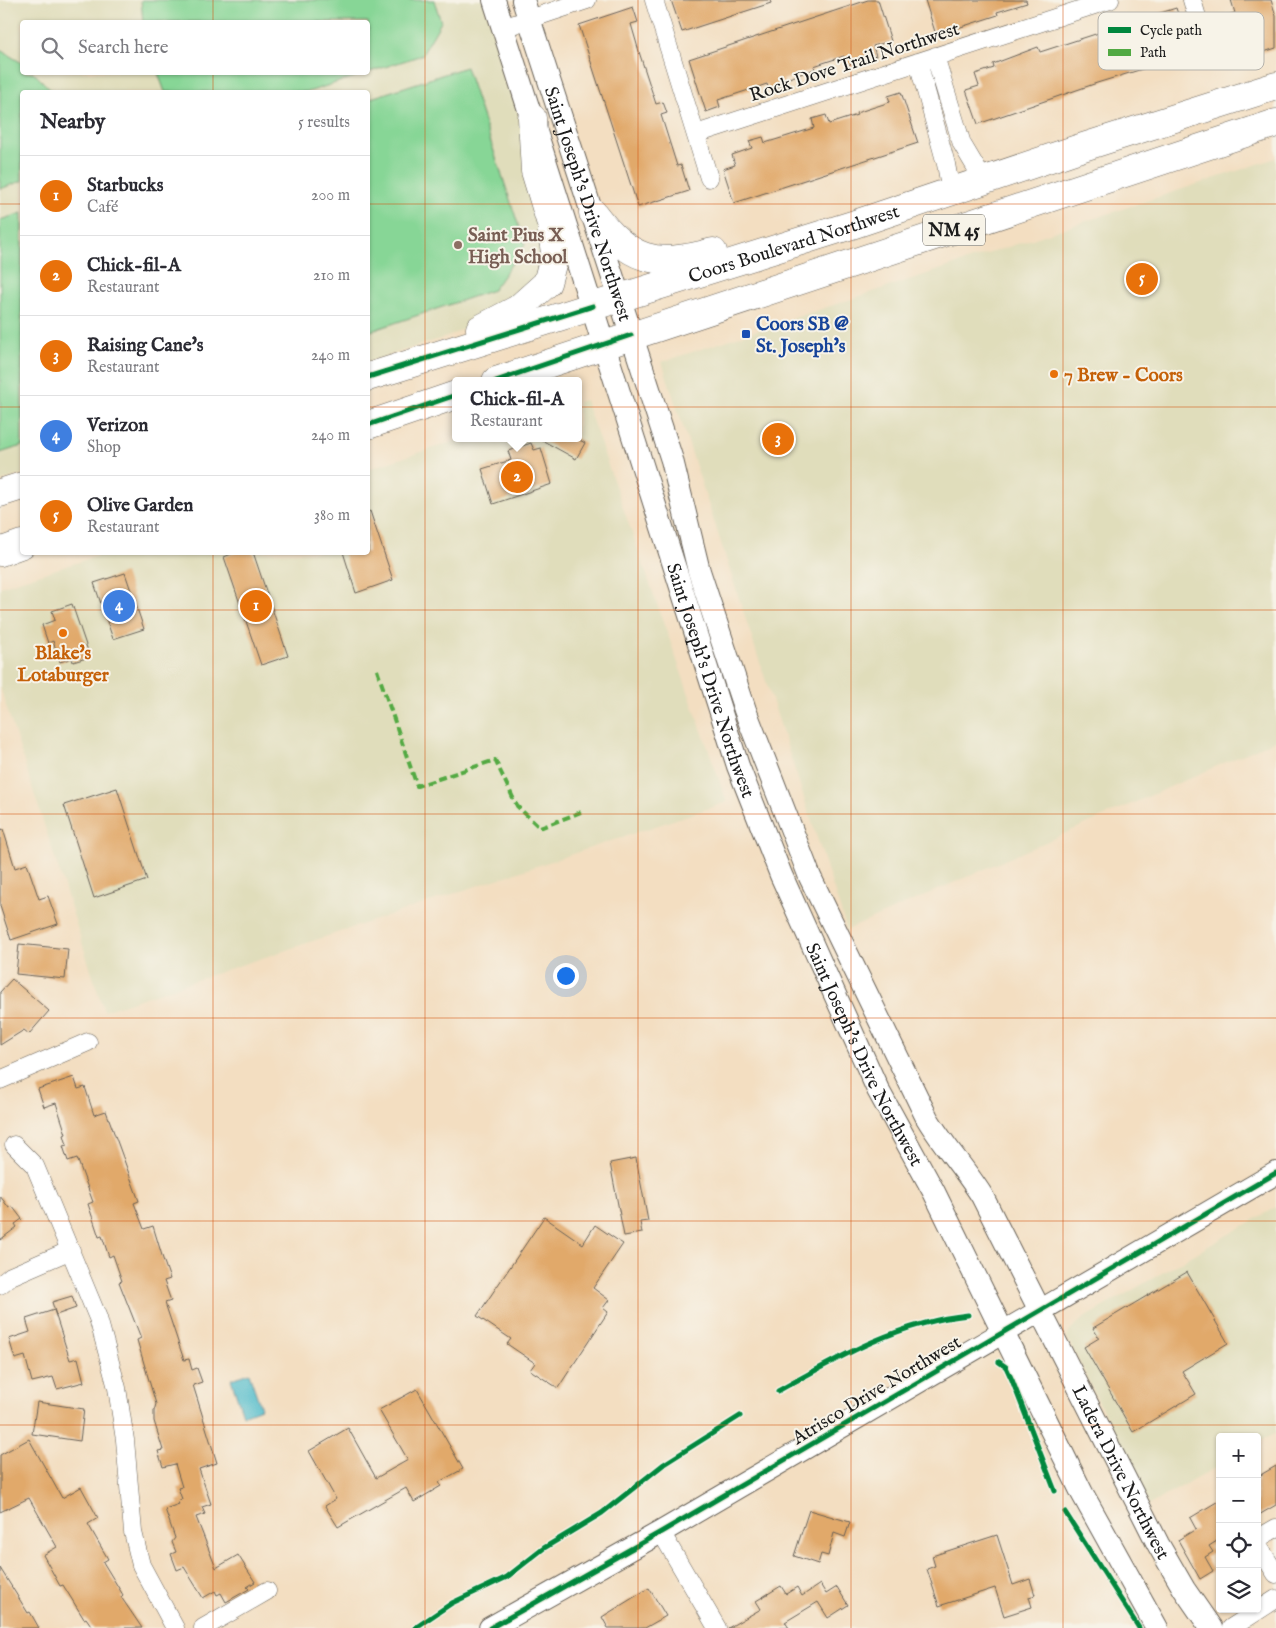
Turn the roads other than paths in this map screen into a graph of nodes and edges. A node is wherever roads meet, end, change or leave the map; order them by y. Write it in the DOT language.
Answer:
graph roads {
  1 [pos="587,0"];
  2 [pos="654,0"];
  3 [pos="1110,0"];
  4 [pos="1192,0"];
  5 [pos="524,6"];
  6 [pos="498,12"];
  7 [pos="1196,12"];
  8 [pos="927,59"];
  9 [pos="1276,86"];
  10 [pos="532,118"];
  11 [pos="1276,123"];
  12 [pos="696,134"];
  13 [pos="709,178"];
  14 [pos="984,181"];
  15 [pos="951,192"];
  16 [pos="593,212"];
  17 [pos="852,225"];
  18 [pos="619,298"];
  19 [pos="593,306"];
  20 [pos="631,335"];
  21 [pos="605,344"];
  22 [pos="428,358"];
  23 [pos="370,376"];
  24 [pos="508,377"];
  25 [pos="452,396"];
  26 [pos="370,424"];
  27 [pos="20,487"];
  28 [pos="0,493"];
  29 [pos="20,545"];
  30 [pos="0,552"];
  31 [pos="763,758"];
  32 [pos="738,766"];
  33 [pos="88,1042"];
  34 [pos="0,1080"];
  35 [pos="14,1145"];
  36 [pos="1276,1173"];
  37 [pos="71,1250"];
  38 [pos="0,1285"];
  39 [pos="1041,1311"];
  40 [pos="1003,1331"];
  41 [pos="1276,1528"];
  42 [pos="661,1532"];
  43 [pos="1261,1537"];
  44 [pos="1261,1550"];
  45 [pos="1276,1574"];
  46 [pos="267,1591"];
  47 [pos="1276,1599"];
  48 [pos="175,1628"];
  49 [pos="203,1628"];
  50 [pos="490,1628"];
  51 [pos="717,1628"];
  52 [pos="1156,1628"];
  53 [pos="1211,1628"];
  54 [pos="1231,1628"];
  1 -- 5 [label="street"];
  2 -- 12 [label="street"];
  3 -- 8 [label="street, Rock Dove Trail Northwest"];
  4 -- 7 [label="street"];
  5 -- 6 [label="street"];
  5 -- 16 [label="street, Saint Joseph's Drive Northwest"];
  6 -- 10 [label="street, Saint Joseph's Drive Northwest"];
  8 -- 12 [label="street, Rock Dove Trail Northwest"];
  8 -- 14 [label="street"];
  8 -- 15 [label="street"];
  9 -- 14 [label="main road, Coors Boulevard Northwest / NM 45"];
  10 -- 19 [label="street, Saint Joseph's Drive Northwest"];
  10 -- 22 [label="main road"];
  11 -- 20 [label="main road, Coors Boulevard Northwest / NM 45"];
  12 -- 13 [label="street"];
  14 -- 15 [label="main road, Coors Boulevard Northwest / NM 45"];
  15 -- 17 [label="main road, Coors Boulevard Northwest / NM 45"];
  16 -- 17 [label="main road"];
  16 -- 18 [label="street, Saint Joseph's Drive Northwest"];
  17 -- 18 [label="main road, Coors Boulevard Northwest / NM 45"];
  18 -- 19 [label="main road, Coors Boulevard Northwest / NM 45"];
  18 -- 20 [label="street, Saint Joseph's Drive Northwest"];
  19 -- 21 [label="street, Saint Joseph's Drive Northwest"];
  19 -- 22 [label="main road, Coors Boulevard Northwest / NM 45"];
  20 -- 21 [label="main road, Coors Boulevard Northwest / NM 45"];
  20 -- 31 [label="street, Saint Joseph's Drive Northwest"];
  21 -- 24 [label="main road, Coors Boulevard Northwest / NM 45"];
  21 -- 32 [label="street, Saint Joseph's Drive Northwest"];
  22 -- 23 [label="main road, Coors Boulevard Northwest / NM 45"];
  25 -- 26 [label="main road"];
  27 -- 28 [label="main road"];
  29 -- 30 [label="main road"];
  31 -- 32 [label="street"];
  31 -- 39 [label="street, Saint Joseph's Drive Northwest"];
  32 -- 40 [label="street, Saint Joseph's Drive Northwest"];
  33 -- 34 [label="street"];
  35 -- 37 [label="street"];
  36 -- 39 [label="street, Atrisco Drive Northwest"];
  37 -- 38 [label="street"];
  37 -- 48 [label="street"];
  39 -- 40 [label="street, Atrisco Drive Northwest"];
  39 -- 53 [label="street, Ladera Drive Northwest"];
  40 -- 42 [label="street, Atrisco Drive Northwest"];
  40 -- 52 [label="street"];
  41 -- 43 [label="street"];
  42 -- 50 [label="street, Atrisco Drive Northwest"];
  42 -- 51 [label="street"];
  44 -- 45 [label="street"];
  46 -- 49 [label="street"];
  47 -- 54 [label="street"];
}
